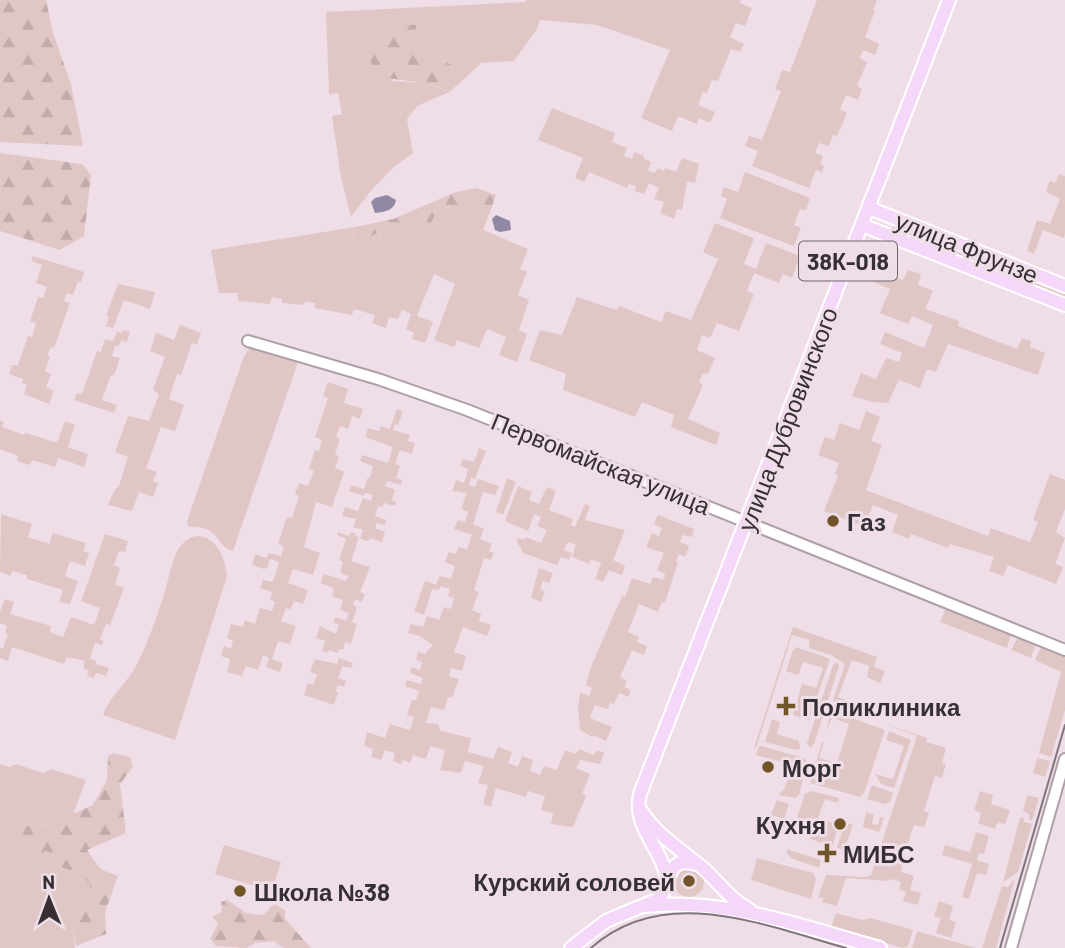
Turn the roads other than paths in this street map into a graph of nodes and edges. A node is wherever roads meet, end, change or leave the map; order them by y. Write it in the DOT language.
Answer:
graph roads {
  1 [pos="949,0"];
  2 [pos="869,208"];
  3 [pos="862,225"];
  4 [pos="1065,286"];
  5 [pos="1065,305"];
  6 [pos="248,341"];
  7 [pos="747,521"];
  8 [pos="1065,650"];
  9 [pos="1065,759"];
  10 [pos="639,798"];
  11 [pos="699,866"];
  12 [pos="667,880"];
  13 [pos="644,906"];
  14 [pos="756,914"];
  15 [pos="571,948"];
  16 [pos="880,948"];
  17 [pos="1011,948"];
  1 -- 2 [label="main road, улица Дубровинского / 38К-018"];
  2 -- 3 [label="main road, улица Дубровинского / 38К-018"];
  2 -- 4 [label="main road, улица Фрунзе"];
  3 -- 5 [label="main road, улица Фрунзе"];
  3 -- 7 [label="main road, улица Дубровинского / 38К-018"];
  6 -- 7 [label="street, Первомайская улица"];
  7 -- 8 [label="street, Первомайская улица"];
  7 -- 10 [label="main road, улица Дубровинского / 38К-018"];
  9 -- 17 [label="street"];
  10 -- 11 [label="main road"];
  10 -- 12 [label="main road"];
  11 -- 12 [label="main road"];
  11 -- 14 [label="main road"];
  12 -- 13 [label="main road"];
  13 -- 14 [label="main road"];
  13 -- 15 [label="main road"];
  14 -- 16 [label="main road"];
}
